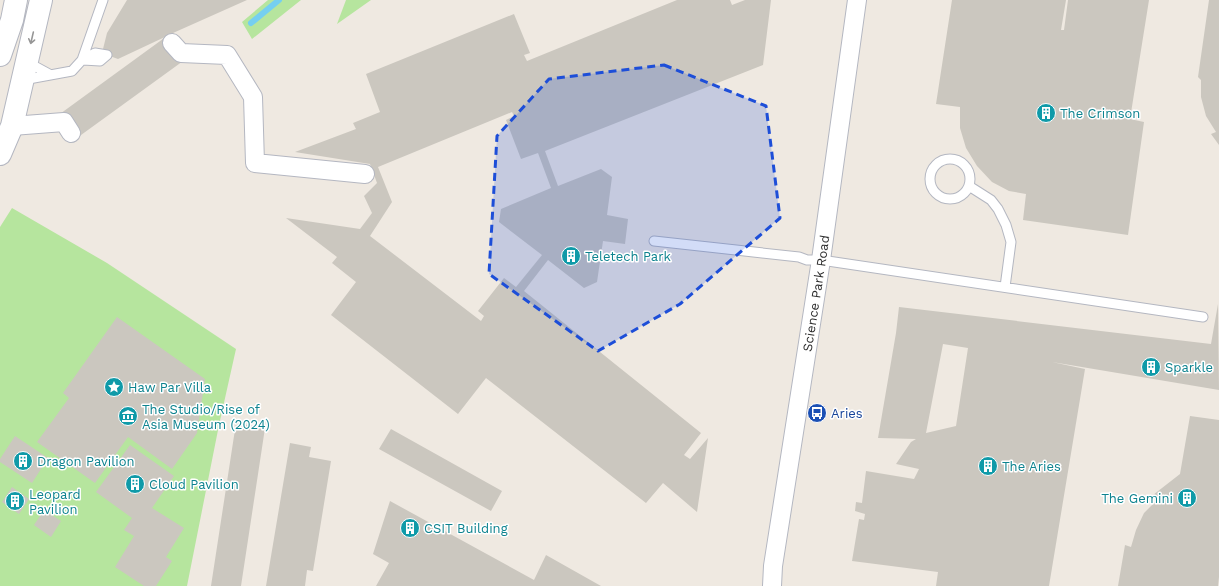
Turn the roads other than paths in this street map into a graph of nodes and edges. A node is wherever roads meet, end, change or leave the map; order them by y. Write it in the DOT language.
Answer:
graph roads {
  1 [pos="16,0"];
  2 [pos="41,0"];
  3 [pos="103,0"];
  4 [pos="857,0"];
  5 [pos="172,43"];
  6 [pos="0,55"];
  7 [pos="25,71"];
  8 [pos="51,75"];
  9 [pos="12,126"];
  10 [pos="71,133"];
  11 [pos="0,154"];
  12 [pos="365,174"];
  13 [pos="969,186"];
  14 [pos="654,241"];
  15 [pos="821,260"];
  16 [pos="1005,287"];
  17 [pos="1203,317"];
  18 [pos="772,586"];
  1 -- 6 [label="main road"];
  2 -- 7 [label="main road, one-way"];
  3 -- 8 [label="lane"];
  4 -- 15 [label="street, Science Park Road"];
  5 -- 12 [label="street"];
  7 -- 8 [label="lane"];
  7 -- 8 [label="lane"];
  7 -- 9 [label="main road"];
  9 -- 10 [label="street"];
  9 -- 11 [label="main road"];
  13 -- 13 [label="lane"];
  13 -- 16 [label="lane"];
  14 -- 15 [label="lane"];
  15 -- 16 [label="lane"];
  15 -- 18 [label="street, Science Park Road"];
  16 -- 17 [label="lane"];
}
